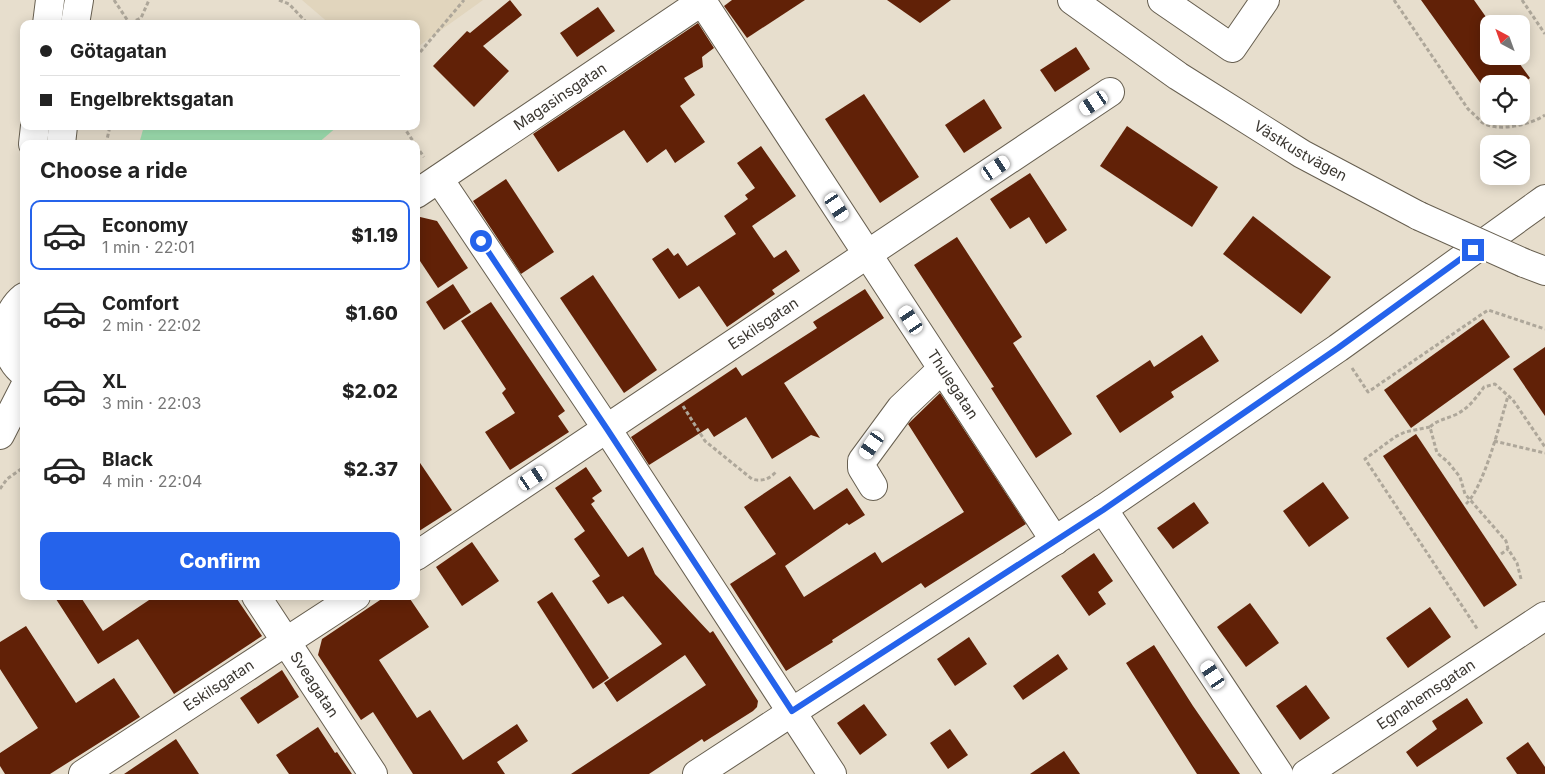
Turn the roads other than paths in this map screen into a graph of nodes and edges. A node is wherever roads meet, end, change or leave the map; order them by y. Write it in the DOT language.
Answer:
graph roads {
  1 [pos="50,0"];
  2 [pos="79,0"];
  3 [pos="1072,0"];
  4 [pos="1162,0"];
  5 [pos="1265,0"];
  6 [pos="703,1"];
  7 [pos="48,20"];
  8 [pos="76,20"];
  9 [pos="1110,92"];
  10 [pos="439,179"];
  11 [pos="420,191"];
  12 [pos="1545,200"];
  13 [pos="868,254"];
  14 [pos="1535,267"];
  15 [pos="20,300"];
  16 [pos="942,368"];
  17 [pos="20,370"];
  18 [pos="20,396"];
  19 [pos="607,429"];
  20 [pos="0,435"];
  21 [pos="874,486"];
  22 [pos="1103,510"];
  23 [pos="1055,541"];
  24 [pos="420,553"];
  25 [pos="259,600"];
  26 [pos="350,600"];
  27 [pos="1545,616"];
  28 [pos="286,642"];
  29 [pos="792,711"];
  30 [pos="83,774"];
  31 [pos="373,774"];
  32 [pos="698,774"];
  33 [pos="832,774"];
  34 [pos="1278,774"];
  35 [pos="1306,774"];
  1 -- 7 [label="street"];
  2 -- 8 [label="street"];
  3 -- 14 [label="street, Västkustvägen, bridge"];
  4 -- 5 [label="street"];
  6 -- 10 [label="street, Magasinsgatan"];
  6 -- 13 [label="street, Thulegatan"];
  9 -- 13 [label="street, Eskilsgatan"];
  10 -- 11 [label="street, Magasinsgatan"];
  10 -- 19 [label="street"];
  12 -- 22 [label="street"];
  13 -- 16 [label="street, Thulegatan"];
  13 -- 19 [label="street, Eskilsgatan"];
  15 -- 17 [label="street"];
  16 -- 21 [label="street"];
  16 -- 23 [label="street, Thulegatan"];
  18 -- 20 [label="street"];
  19 -- 24 [label="street, Eskilsgatan"];
  19 -- 29 [label="street"];
  22 -- 23 [label="street"];
  22 -- 34 [label="street"];
  23 -- 29 [label="street"];
  25 -- 28 [label="street, Sveagatan"];
  26 -- 28 [label="street, Eskilsgatan"];
  27 -- 35 [label="street, Egnahemsgatan"];
  28 -- 30 [label="street, Eskilsgatan"];
  28 -- 31 [label="street, Sveagatan"];
  29 -- 32 [label="street"];
  29 -- 33 [label="street"];
}
